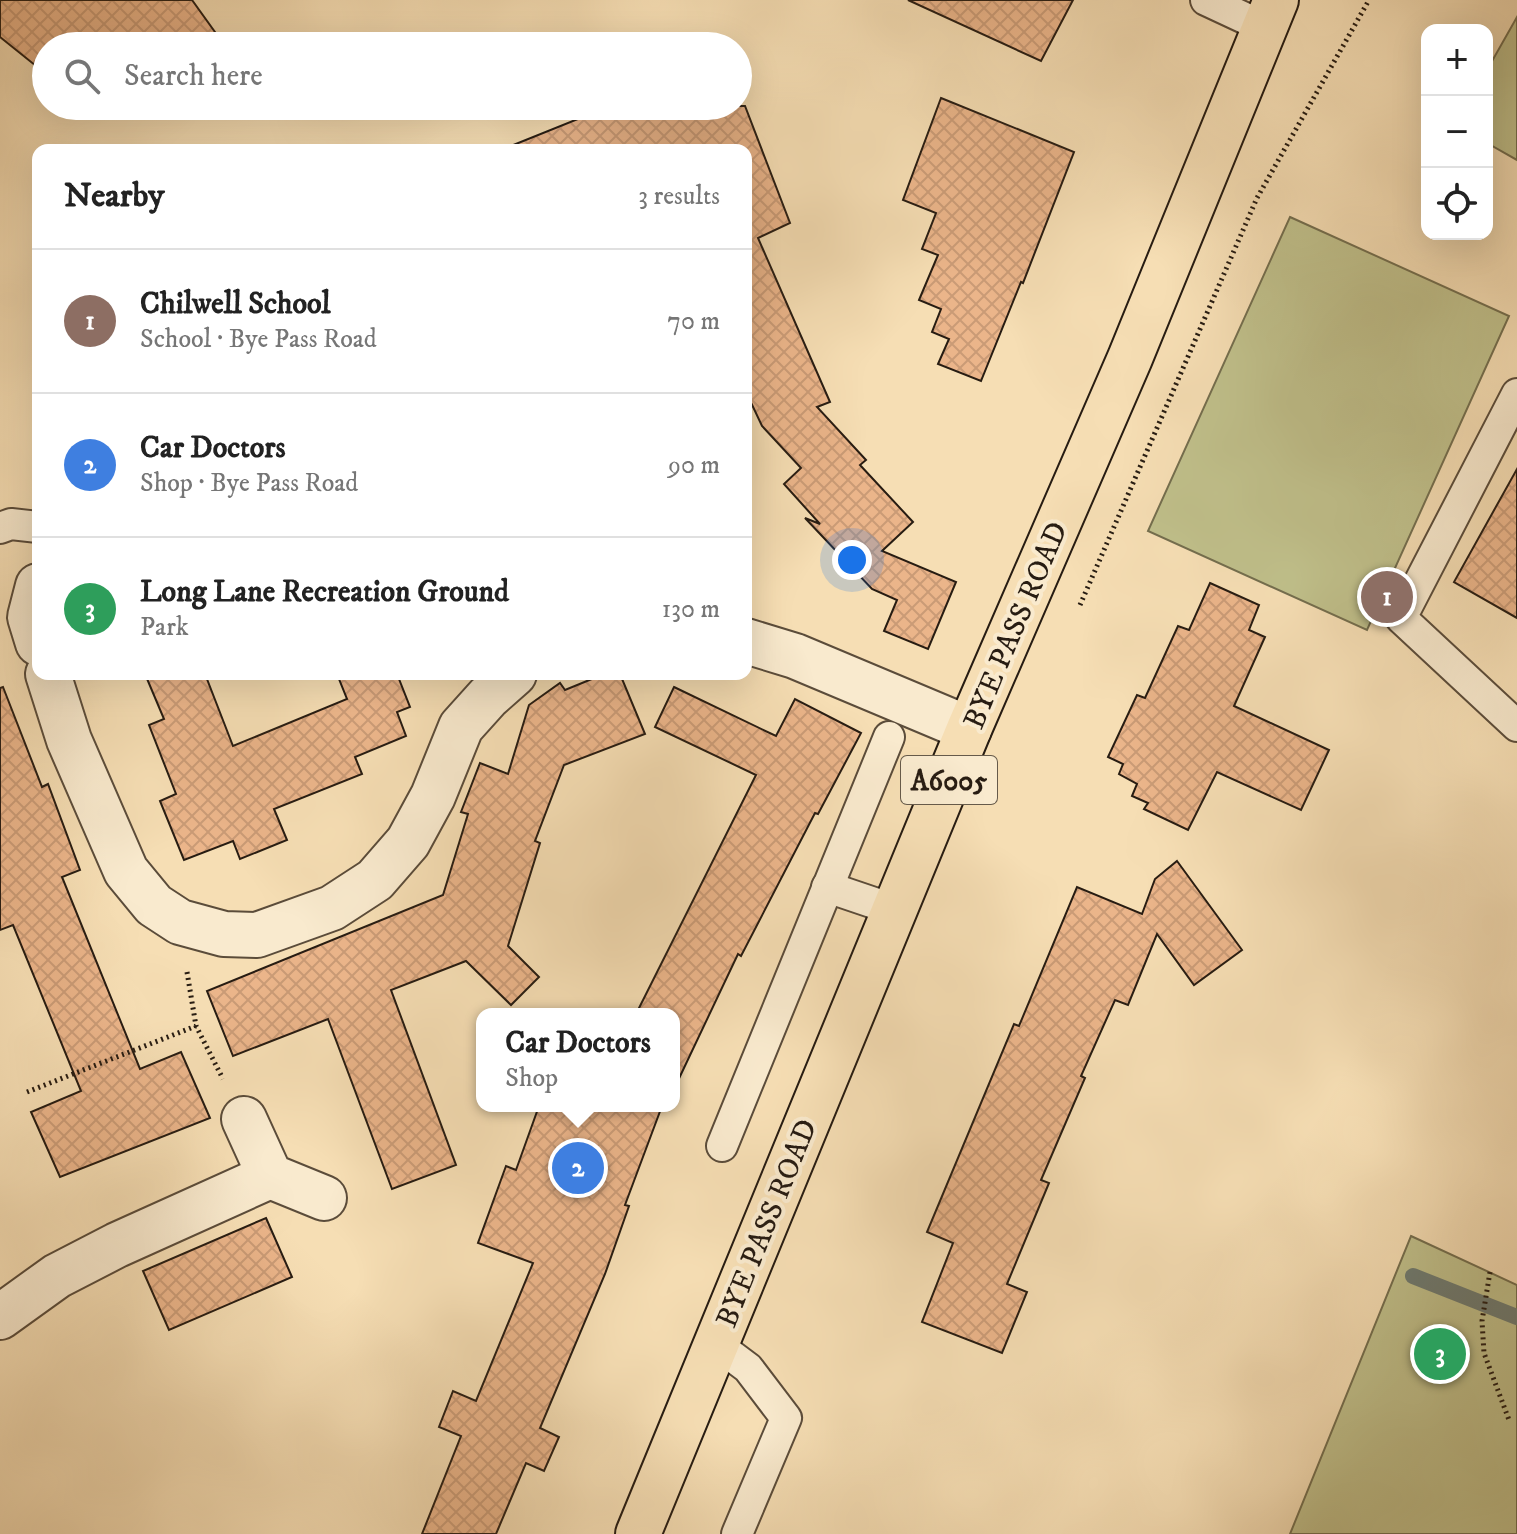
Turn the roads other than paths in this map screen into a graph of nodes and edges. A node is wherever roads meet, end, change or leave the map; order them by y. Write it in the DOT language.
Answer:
graph roads {
  1 [pos="1206,0"];
  2 [pos="1275,9"];
  3 [pos="1517,394"];
  4 [pos="32,526"];
  5 [pos="0,528"];
  6 [pos="752,643"];
  7 [pos="50,680"];
  8 [pos="507,680"];
  9 [pos="1517,726"];
  10 [pos="969,729"];
  11 [pos="889,737"];
  12 [pos="827,887"];
  13 [pos="895,910"];
  14 [pos="244,1119"];
  15 [pos="722,1146"];
  16 [pos="270,1176"];
  17 [pos="324,1198"];
  18 [pos="0,1317"];
  19 [pos="716,1344"];
  20 [pos="638,1534"];
  21 [pos="737,1534"];
  1 -- 2 [label="lane"];
  2 -- 10 [label="main road, BYE PASS ROAD / A6005"];
  3 -- 9 [label="lane"];
  4 -- 5 [label="lane"];
  6 -- 10 [label="street"];
  7 -- 8 [label="street"];
  10 -- 13 [label="main road, BYE PASS ROAD / A6005"];
  11 -- 12 [label="lane"];
  12 -- 13 [label="lane"];
  12 -- 15 [label="lane"];
  13 -- 19 [label="main road, BYE PASS ROAD / A6005"];
  14 -- 16 [label="street"];
  16 -- 17 [label="street"];
  16 -- 18 [label="street"];
  19 -- 20 [label="main road, BYE PASS ROAD / A6005"];
  19 -- 21 [label="lane"];
}
